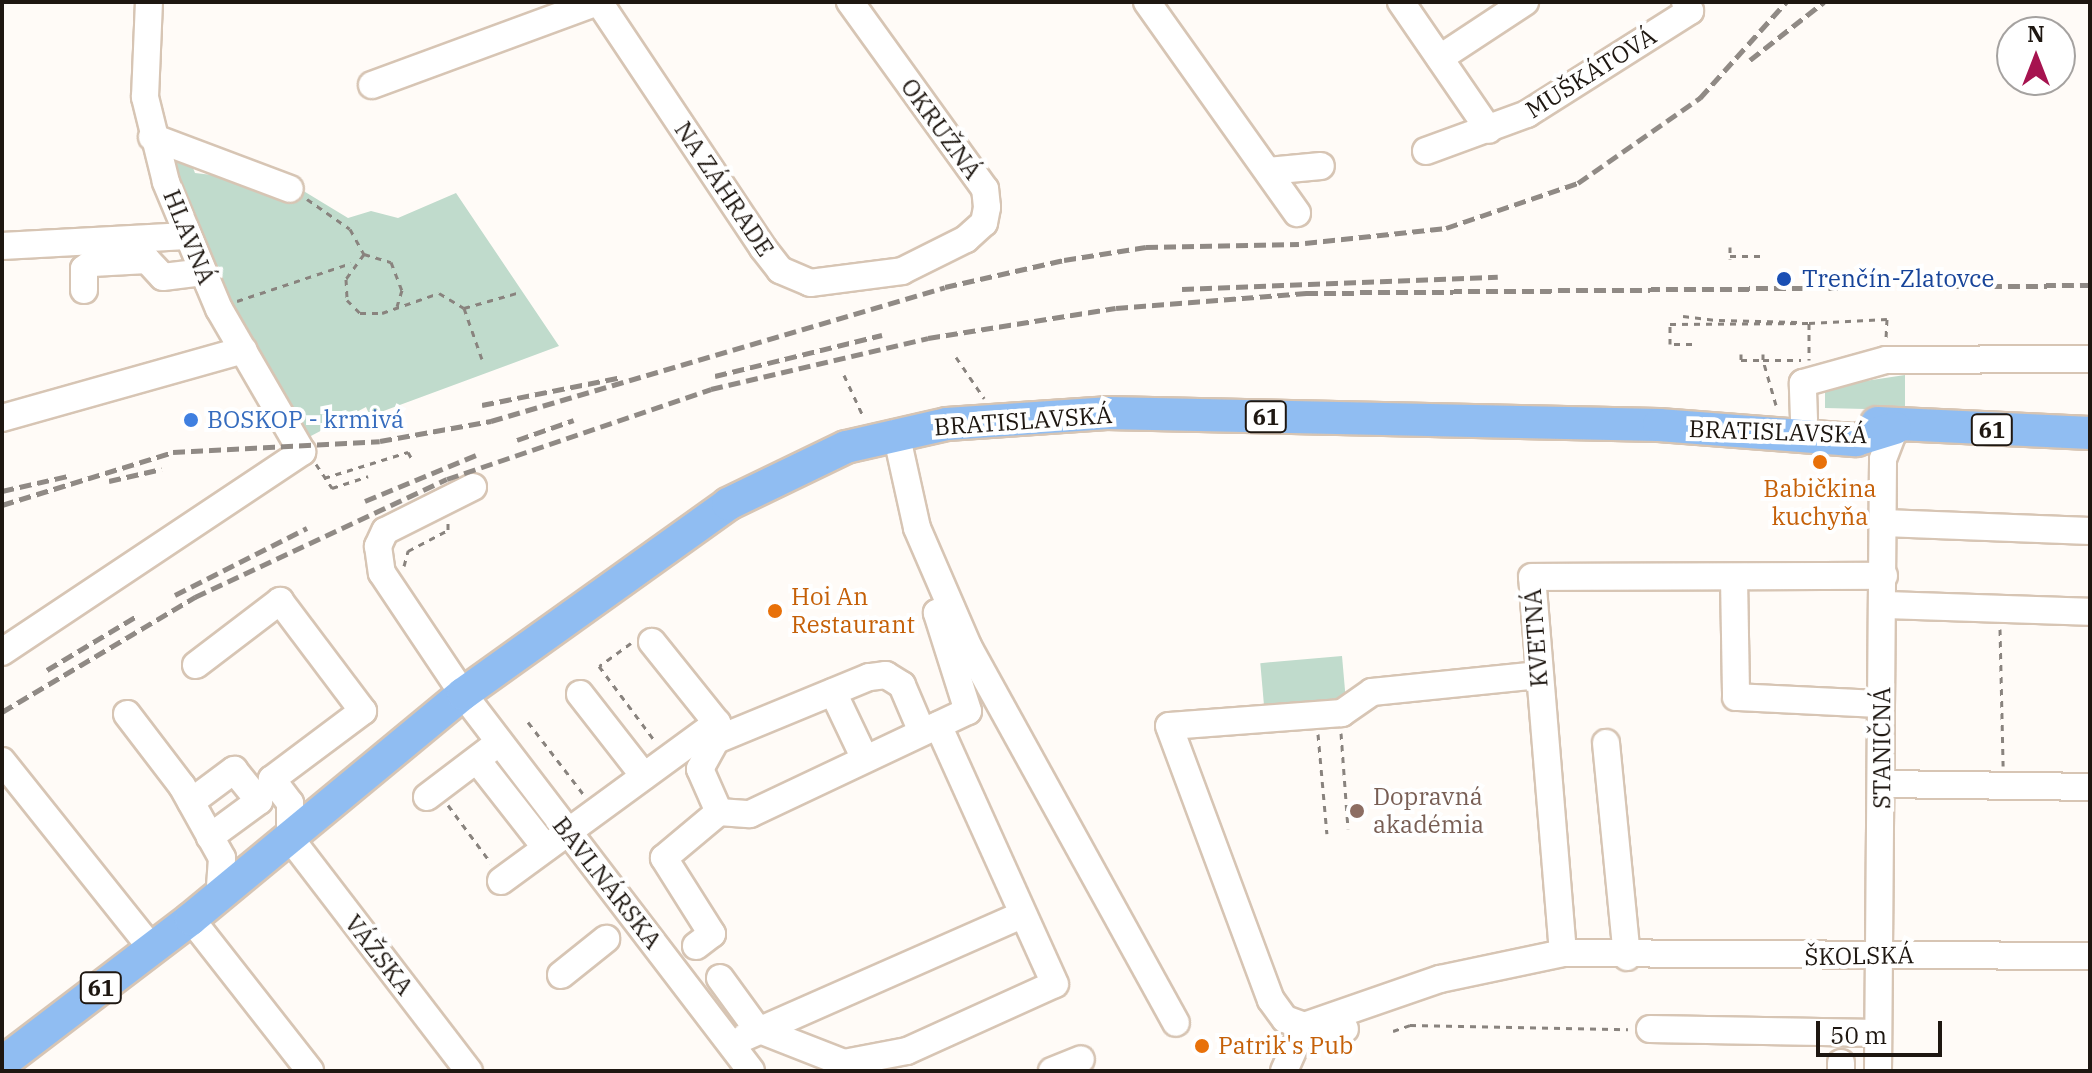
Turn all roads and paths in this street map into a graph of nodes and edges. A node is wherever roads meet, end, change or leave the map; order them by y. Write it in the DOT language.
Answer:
graph roads {
  1 [pos="149,2"];
  2 [pos="598,2"];
  3 [pos="850,2"];
  4 [pos="1147,2"];
  5 [pos="1401,2"];
  6 [pos="1525,2"];
  7 [pos="1687,6"];
  8 [pos="1440,58"];
  9 [pos="372,85"];
  10 [pos="1489,130"];
  11 [pos="152,137"];
  12 [pos="1426,151"];
  13 [pos="1321,166"];
  14 [pos="1268,171"];
  15 [pos="290,189"];
  16 [pos="1297,213"];
  17 [pos="187,236"];
  18 [pos="2,246"];
  19 [pos="1730,247"];
  20 [pos="364,254"];
  21 [pos="1764,256"];
  22 [pos="353,263"];
  23 [pos="902,271"];
  24 [pos="201,272"];
  25 [pos="84,290"];
  26 [pos="520,292"];
  27 [pos="397,307"];
  28 [pos="464,308"];
  29 [pos="219,309"];
  30 [pos="1683,316"];
  31 [pos="1719,322"];
  32 [pos="1809,323"];
  33 [pos="1692,344"];
  34 [pos="244,350"];
  35 [pos="1741,354"];
  36 [pos="1763,354"];
  37 [pos="956,357"];
  38 [pos="482,359"];
  39 [pos="2090,359"];
  40 [pos="1763,360"];
  41 [pos="1899,360"];
  42 [pos="844,375"];
  43 [pos="984,398"];
  44 [pos="1790,412"];
  45 [pos="2,418"];
  46 [pos="1659,425"];
  47 [pos="1895,428"];
  48 [pos="2090,433"];
  49 [pos="885,436"];
  50 [pos="302,452"];
  51 [pos="413,461"];
  52 [pos="368,476"];
  53 [pos="324,478"];
  54 [pos="473,487"];
  55 [pos="443,521"];
  56 [pos="1884,523"];
  57 [pos="2090,531"];
  58 [pos="1884,576"];
  59 [pos="1734,578"];
  60 [pos="394,590"];
  61 [pos="1884,605"];
  62 [pos="951,607"];
  63 [pos="2000,609"];
  64 [pos="2090,612"];
  65 [pos="648,638"];
  66 [pos="2,652"];
  67 [pos="196,665"];
  68 [pos="1539,675"];
  69 [pos="833,692"];
  70 [pos="463,694"];
  71 [pos="580,694"];
  72 [pos="1881,704"];
  73 [pos="127,714"];
  74 [pos="1328,714"];
  75 [pos="528,722"];
  76 [pos="930,729"];
  77 [pos="499,742"];
  78 [pos="1606,743"];
  79 [pos="668,758"];
  80 [pos="865,759"];
  81 [pos="2,761"];
  82 [pos="484,769"];
  83 [pos="644,776"];
  84 [pos="1881,784"];
  85 [pos="2003,786"];
  86 [pos="2090,787"];
  87 [pos="206,790"];
  88 [pos="432,794"];
  89 [pos="333,801"];
  90 [pos="290,803"];
  91 [pos="596,811"];
  92 [pos="719,812"];
  93 [pos="1348,829"];
  94 [pos="227,832"];
  95 [pos="568,832"];
  96 [pos="1327,834"];
  97 [pos="290,838"];
  98 [pos="546,848"];
  99 [pos="258,863"];
  100 [pos="502,880"];
  101 [pos="219,897"];
  102 [pos="1021,915"];
  103 [pos="191,919"];
  104 [pos="606,939"];
  105 [pos="696,946"];
  106 [pos="152,949"];
  107 [pos="1563,953"];
  108 [pos="1879,955"];
  109 [pos="2090,956"];
  110 [pos="1627,957"];
  111 [pos="561,975"];
  112 [pos="720,978"];
  113 [pos="1313,1020"];
  114 [pos="1176,1023"];
  115 [pos="757,1029"];
  116 [pos="1345,1029"];
  117 [pos="1650,1029"];
  118 [pos="1393,1031"];
  119 [pos="1878,1033"];
  120 [pos="732,1046"];
  121 [pos="1081,1059"];
  122 [pos="9,1061"];
  123 [pos="912,1061"];
  124 [pos="310,1071"];
  125 [pos="469,1071"];
  126 [pos="751,1071"];
  127 [pos="1052,1071"];
  128 [pos="1284,1071"];
  129 [pos="1878,1071"];
  1 -- 11 [label="street, HLAVNÁ"];
  2 -- 9 [label="street, NA ZÁHRADE"];
  2 -- 23 [label="street, NA ZÁHRADE"];
  3 -- 23 [label="street, OKRUŽNÁ"];
  4 -- 14 [label="street"];
  5 -- 8 [label="street"];
  6 -- 8 [label="street"];
  7 -- 10 [label="street, MUŠKÁTOVÁ"];
  8 -- 10 [label="street"];
  10 -- 12 [label="street, MUŠKÁTOVÁ"];
  11 -- 15 [label="street"];
  11 -- 17 [label="street, HLAVNÁ"];
  13 -- 14 [label="street"];
  14 -- 16 [label="street"];
  15 -- 20 [label="path"];
  17 -- 18 [label="street"];
  17 -- 24 [label="street, HLAVNÁ"];
  19 -- 21 [label="path"];
  20 -- 22 [label="path"];
  20 -- 27 [label="path"];
  22 -- 27 [label="path"];
  22 -- 29 [label="path"];
  24 -- 25 [label="street"];
  24 -- 29 [label="street, HLAVNÁ"];
  26 -- 28 [label="path"];
  27 -- 28 [label="path"];
  28 -- 38 [label="path"];
  29 -- 34 [label="street, HLAVNÁ"];
  30 -- 31 [label="path"];
  31 -- 32 [label="path"];
  31 -- 33 [label="path"];
  32 -- 40 [label="path"];
  32 -- 41 [label="path"];
  34 -- 45 [label="street"];
  34 -- 50 [label="street, HLAVNÁ"];
  35 -- 40 [label="path"];
  36 -- 40 [label="path"];
  37 -- 43 [label="path"];
  39 -- 41 [label="street"];
  40 -- 44 [label="path"];
  41 -- 44 [label="street"];
  42 -- 49 [label="path"];
  44 -- 46 [label="main road, BRATISLAVSKÁ / 61"];
  44 -- 47 [label="main road, BRATISLAVSKÁ / 61"];
  46 -- 47 [label="main road, BRATISLAVSKÁ / 61"];
  46 -- 49 [label="main road, BRATISLAVSKÁ / 61"];
  47 -- 48 [label="main road, BRATISLAVSKÁ / 61"];
  47 -- 56 [label="street, STANIČNÁ"];
  49 -- 62 [label="street"];
  49 -- 70 [label="main road, BRATISLAVSKÁ / 61"];
  50 -- 53 [label="path"];
  50 -- 66 [label="street"];
  51 -- 53 [label="path"];
  52 -- 53 [label="path"];
  54 -- 60 [label="street"];
  55 -- 60 [label="path"];
  56 -- 57 [label="street"];
  56 -- 58 [label="street, STANIČNÁ"];
  58 -- 59 [label="street, KVETNÁ"];
  58 -- 61 [label="street, STANIČNÁ"];
  59 -- 68 [label="street, KVETNÁ"];
  59 -- 72 [label="street"];
  60 -- 70 [label="street"];
  61 -- 63 [label="street"];
  61 -- 72 [label="street, STANIČNÁ"];
  62 -- 76 [label="street"];
  62 -- 114 [label="street"];
  63 -- 64 [label="street"];
  63 -- 85 [label="path"];
  65 -- 79 [label="street"];
  65 -- 79 [label="path"];
  67 -- 90 [label="street"];
  68 -- 74 [label="street"];
  68 -- 107 [label="street, KVETNÁ"];
  69 -- 76 [label="street"];
  69 -- 80 [label="street"];
  69 -- 92 [label="street"];
  70 -- 77 [label="street, BAVLNÁRSKA"];
  70 -- 89 [label="main road, 61"];
  71 -- 83 [label="street"];
  72 -- 84 [label="street, STANIČNÁ"];
  73 -- 87 [label="street"];
  74 -- 93 [label="path"];
  74 -- 96 [label="path"];
  74 -- 113 [label="street"];
  75 -- 91 [label="path"];
  76 -- 80 [label="street"];
  76 -- 102 [label="street"];
  77 -- 88 [label="street"];
  77 -- 95 [label="street, BAVLNÁRSKA"];
  78 -- 110 [label="street"];
  79 -- 83 [label="street"];
  80 -- 92 [label="street"];
  81 -- 106 [label="street"];
  82 -- 98 [label="street"];
  83 -- 91 [label="street"];
  84 -- 85 [label="street"];
  84 -- 108 [label="street, STANIČNÁ"];
  85 -- 86 [label="street"];
  87 -- 94 [label="street"];
  87 -- 94 [label="street"];
  88 -- 100 [label="path"];
  89 -- 90 [label="street"];
  89 -- 97 [label="main road, 61"];
  90 -- 97 [label="street"];
  91 -- 95 [label="street"];
  92 -- 105 [label="street"];
  94 -- 99 [label="street"];
  94 -- 101 [label="street"];
  95 -- 98 [label="street"];
  95 -- 120 [label="street, BAVLNÁRSKA"];
  97 -- 99 [label="main road, 61"];
  97 -- 125 [label="street, VÁŽSKA"];
  98 -- 100 [label="street"];
  99 -- 101 [label="main road, 61"];
  101 -- 103 [label="main road, 61"];
  102 -- 115 [label="street"];
  102 -- 123 [label="street"];
  103 -- 106 [label="main road, 61"];
  103 -- 124 [label="street"];
  104 -- 111 [label="street"];
  106 -- 122 [label="main road, 61"];
  107 -- 110 [label="street, ŠKOLSKÁ"];
  107 -- 113 [label="street, ŠKOLSKÁ"];
  108 -- 109 [label="street, ŠKOLSKÁ"];
  108 -- 110 [label="street, ŠKOLSKÁ"];
  108 -- 119 [label="street, STANIČNÁ"];
  112 -- 115 [label="street"];
  113 -- 116 [label="street"];
  113 -- 128 [label="street"];
  115 -- 120 [label="street"];
  115 -- 123 [label="street"];
  117 -- 118 [label="path"];
  117 -- 119 [label="street"];
  119 -- 129 [label="street, STANIČNÁ"];
  120 -- 126 [label="street, BAVLNÁRSKA"];
  121 -- 127 [label="street"];
}
